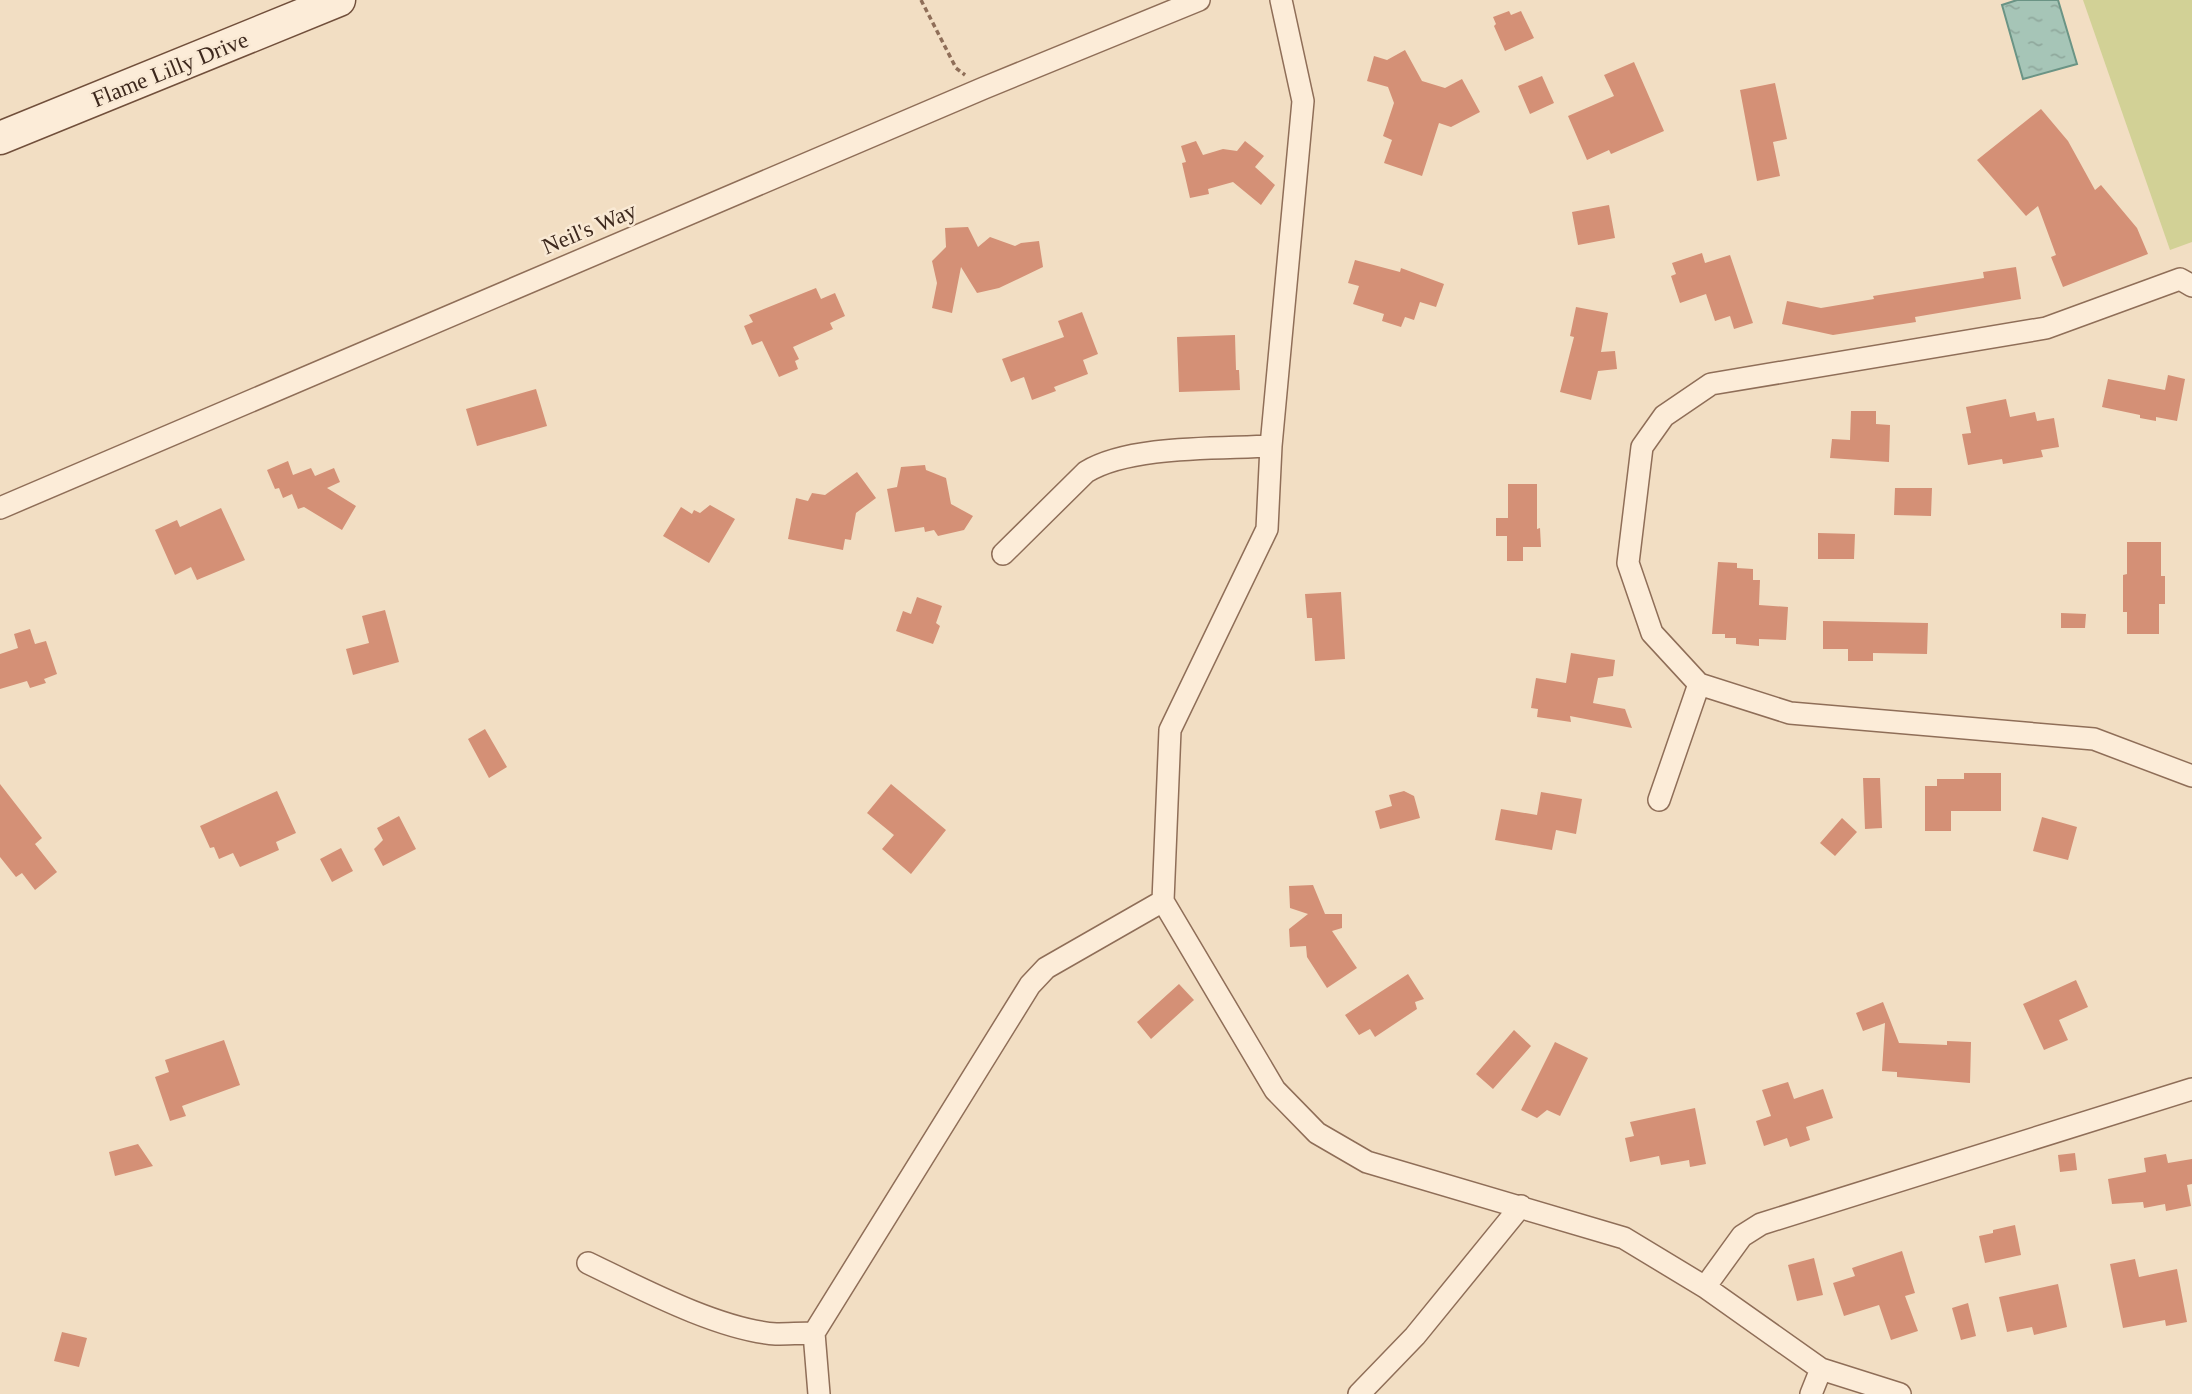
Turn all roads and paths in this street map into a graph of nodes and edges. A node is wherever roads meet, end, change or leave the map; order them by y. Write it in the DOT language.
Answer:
graph roads {
  1 [pos="339,0"];
  2 [pos="921,0"];
  3 [pos="1199,0"];
  4 [pos="1281,0"];
  5 [pos="984,88"];
  6 [pos="0,138"];
  7 [pos="2192,286"];
  8 [pos="1270,446"];
  9 [pos="0,508"];
  10 [pos="1003,554"];
  11 [pos="1699,684"];
  12 [pos="2192,776"];
  13 [pos="1659,800"];
  14 [pos="1163,901"];
  15 [pos="2192,1089"];
  16 [pos="1521,1206"];
  17 [pos="588,1263"];
  18 [pos="1705,1287"];
  19 [pos="814,1333"];
  20 [pos="1821,1369"];
  21 [pos="819,1394"];
  22 [pos="1359,1394"];
  23 [pos="1811,1394"];
  24 [pos="1900,1394"];
  1 -- 6 [label="street, Flame Lilly Drive"];
  2 -- 5 [label="path"];
  3 -- 5 [label="street, Neil's Way"];
  4 -- 8 [label="street"];
  5 -- 9 [label="street, Neil's Way"];
  7 -- 11 [label="street"];
  8 -- 10 [label="street"];
  8 -- 14 [label="street"];
  11 -- 12 [label="street"];
  11 -- 13 [label="street"];
  14 -- 16 [label="street"];
  14 -- 19 [label="street"];
  15 -- 18 [label="street"];
  16 -- 18 [label="street"];
  16 -- 22 [label="street"];
  17 -- 19 [label="street"];
  18 -- 20 [label="street"];
  19 -- 21 [label="street"];
  20 -- 23 [label="street"];
  20 -- 24 [label="street"];
}
